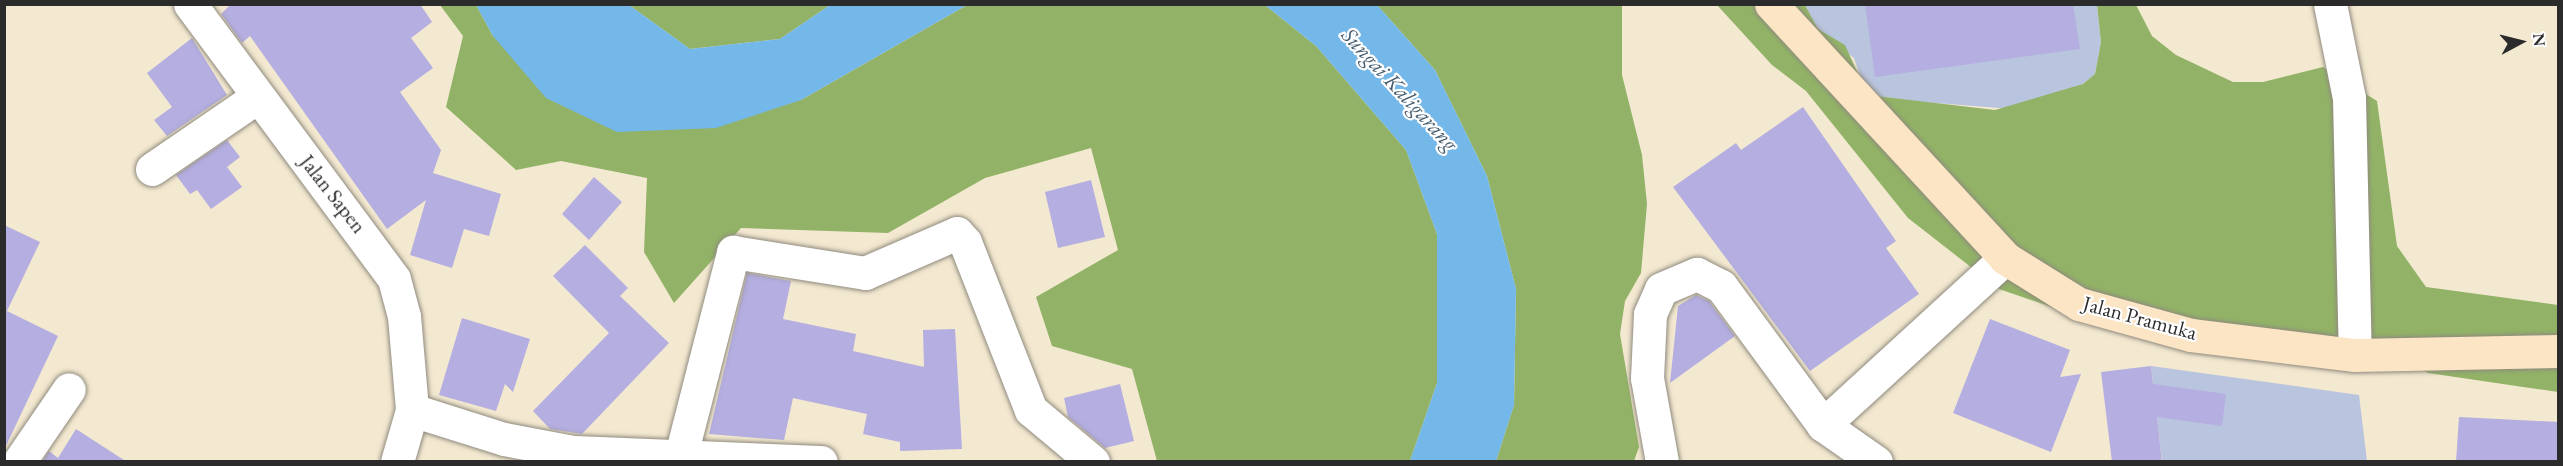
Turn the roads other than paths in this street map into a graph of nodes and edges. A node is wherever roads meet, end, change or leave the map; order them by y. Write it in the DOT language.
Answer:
graph roads {
  1 [pos="190,4"];
  2 [pos="1772,4"];
  3 [pos="2330,4"];
  4 [pos="257,97"];
  5 [pos="152,169"];
  6 [pos="2005,258"];
  7 [pos="2559,351"];
  8 [pos="2355,355"];
  9 [pos="69,389"];
  10 [pos="412,410"];
  11 [pos="1823,425"];
  12 [pos="681,455"];
  13 [pos="19,462"];
  14 [pos="397,462"];
  15 [pos="821,462"];
  16 [pos="1093,462"];
  17 [pos="1662,462"];
  18 [pos="1876,462"];
  1 -- 4 [label="street, Jalan Sapen"];
  2 -- 6 [label="main road, Jalan Pramuka"];
  3 -- 8 [label="street"];
  4 -- 5 [label="street"];
  4 -- 10 [label="street, Jalan Sapen"];
  6 -- 8 [label="main road, Jalan Pramuka"];
  6 -- 11 [label="street"];
  7 -- 8 [label="main road, Jalan Pramuka"];
  9 -- 13 [label="street"];
  10 -- 12 [label="street"];
  10 -- 14 [label="street"];
  11 -- 17 [label="street"];
  11 -- 18 [label="street"];
  12 -- 15 [label="street"];
  12 -- 16 [label="street"];
}
